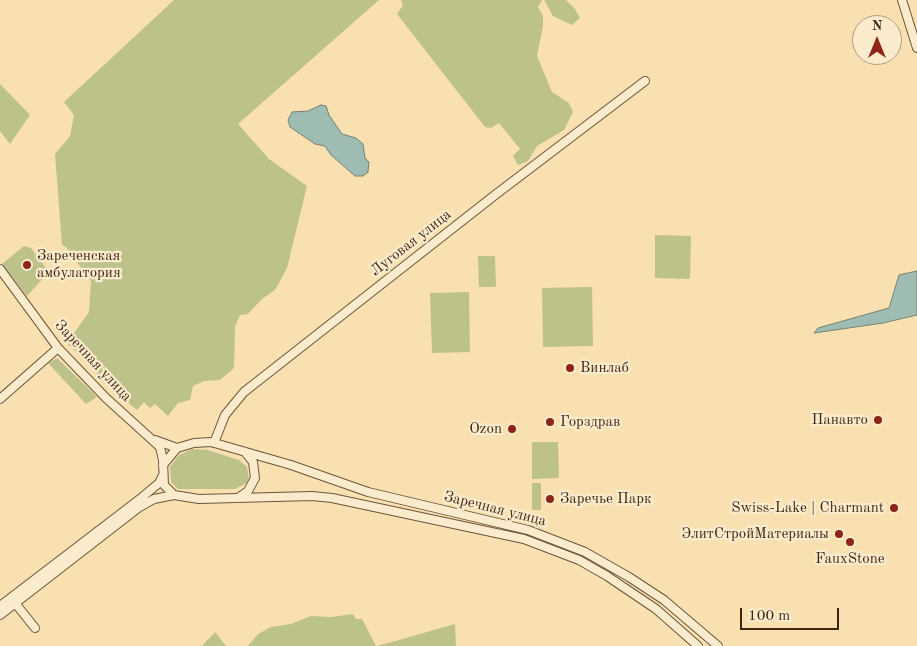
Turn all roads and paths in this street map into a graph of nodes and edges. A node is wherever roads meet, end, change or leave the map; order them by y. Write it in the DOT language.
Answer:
graph roads {
  1 [pos="902,0"];
  2 [pos="917,48"];
  3 [pos="645,81"];
  4 [pos="0,270"];
  5 [pos="58,348"];
  6 [pos="0,399"];
  7 [pos="155,440"];
  8 [pos="214,443"];
  9 [pos="177,448"];
  10 [pos="244,452"];
  11 [pos="163,465"];
  12 [pos="162,477"];
  13 [pos="174,495"];
  14 [pos="236,499"];
  15 [pos="15,603"];
  16 [pos="0,606"];
  17 [pos="0,615"];
  18 [pos="34,628"];
  19 [pos="716,645"];
  20 [pos="698,646"];
  1 -- 2 [label="street"];
  3 -- 8 [label="street, Луговая улица"];
  4 -- 5 [label="street, Заречная улица"];
  5 -- 6 [label="street"];
  5 -- 7 [label="street, Заречная улица"];
  7 -- 9 [label="street, Заречная улица"];
  7 -- 11 [label="street"];
  8 -- 9 [label="street, Заречная улица"];
  8 -- 10 [label="street, Заречная улица"];
  9 -- 11 [label="street"];
  10 -- 14 [label="street"];
  10 -- 19 [label="street, Заречная улица"];
  11 -- 12 [label="street"];
  12 -- 13 [label="street"];
  12 -- 16 [label="street"];
  13 -- 14 [label="street, Заречная улица"];
  13 -- 15 [label="street"];
  14 -- 20 [label="street, Заречная улица"];
  15 -- 17 [label="street"];
  15 -- 18 [label="street"];
}
